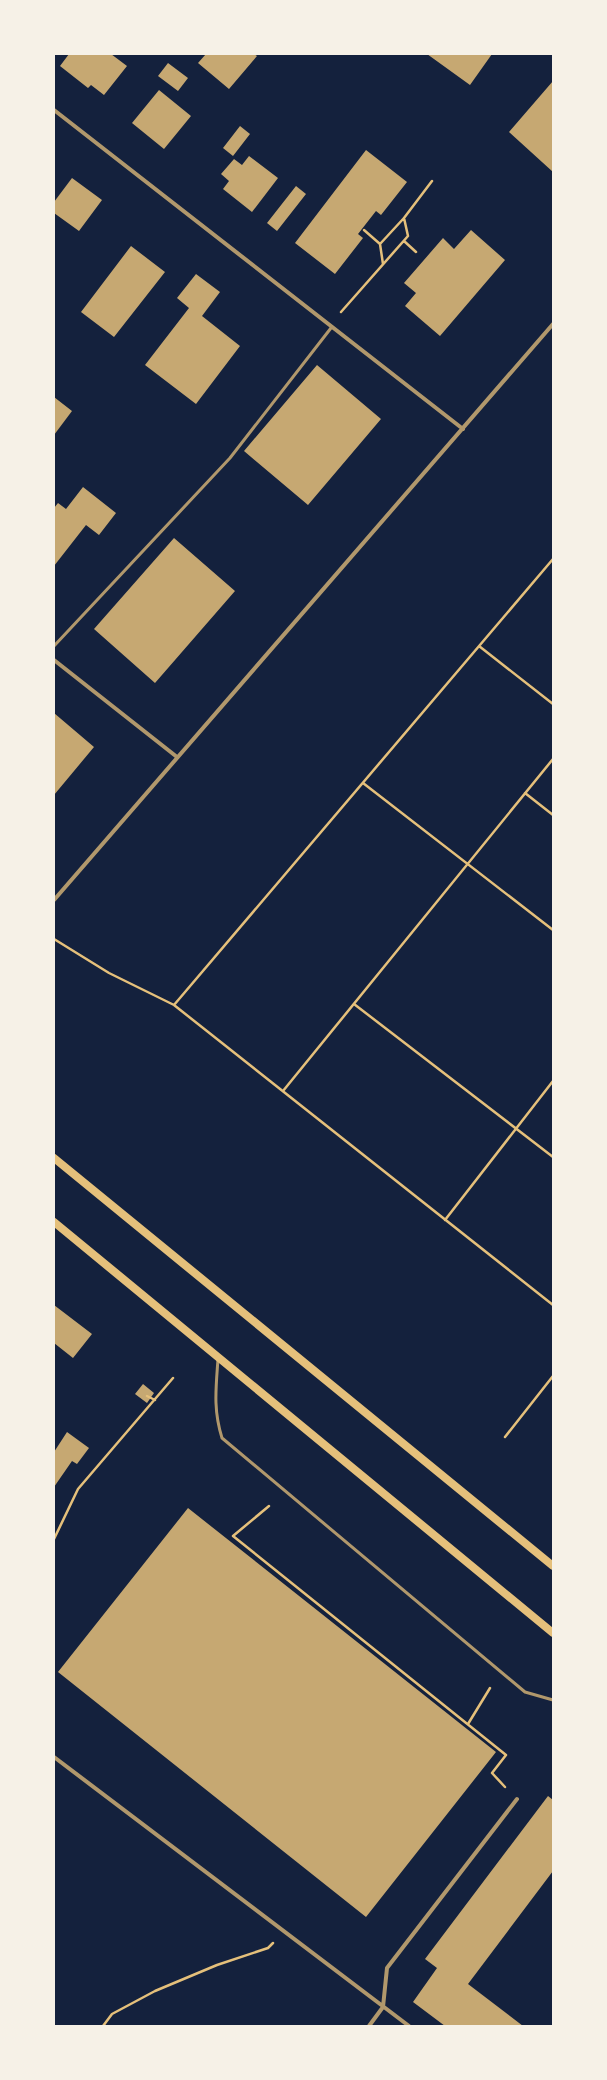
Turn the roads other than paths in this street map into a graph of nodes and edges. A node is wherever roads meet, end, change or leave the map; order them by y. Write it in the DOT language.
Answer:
graph roads {
  1 [pos="54,110"];
  2 [pos="553,324"];
  3 [pos="332,328"];
  4 [pos="463,429"];
  5 [pos="54,646"];
  6 [pos="54,660"];
  7 [pos="177,757"];
  8 [pos="54,900"];
  9 [pos="54,1158"];
  10 [pos="54,1222"];
  11 [pos="218,1357"];
  12 [pos="553,1566"];
  13 [pos="553,1633"];
  14 [pos="553,1700"];
  15 [pos="54,1757"];
  16 [pos="517,1799"];
  17 [pos="383,2007"];
  18 [pos="369,2026"];
  19 [pos="409,2026"];
  1 -- 3 [label="street"];
  2 -- 4 [label="street"];
  3 -- 4 [label="street"];
  3 -- 5 [label="lane"];
  4 -- 7 [label="street"];
  6 -- 7 [label="street"];
  7 -- 8 [label="street"];
  9 -- 12 [label="main road"];
  10 -- 11 [label="main road"];
  11 -- 13 [label="main road"];
  11 -- 14 [label="lane"];
  15 -- 17 [label="street"];
  16 -- 17 [label="street"];
  17 -- 18 [label="street"];
  17 -- 19 [label="street"];
}
